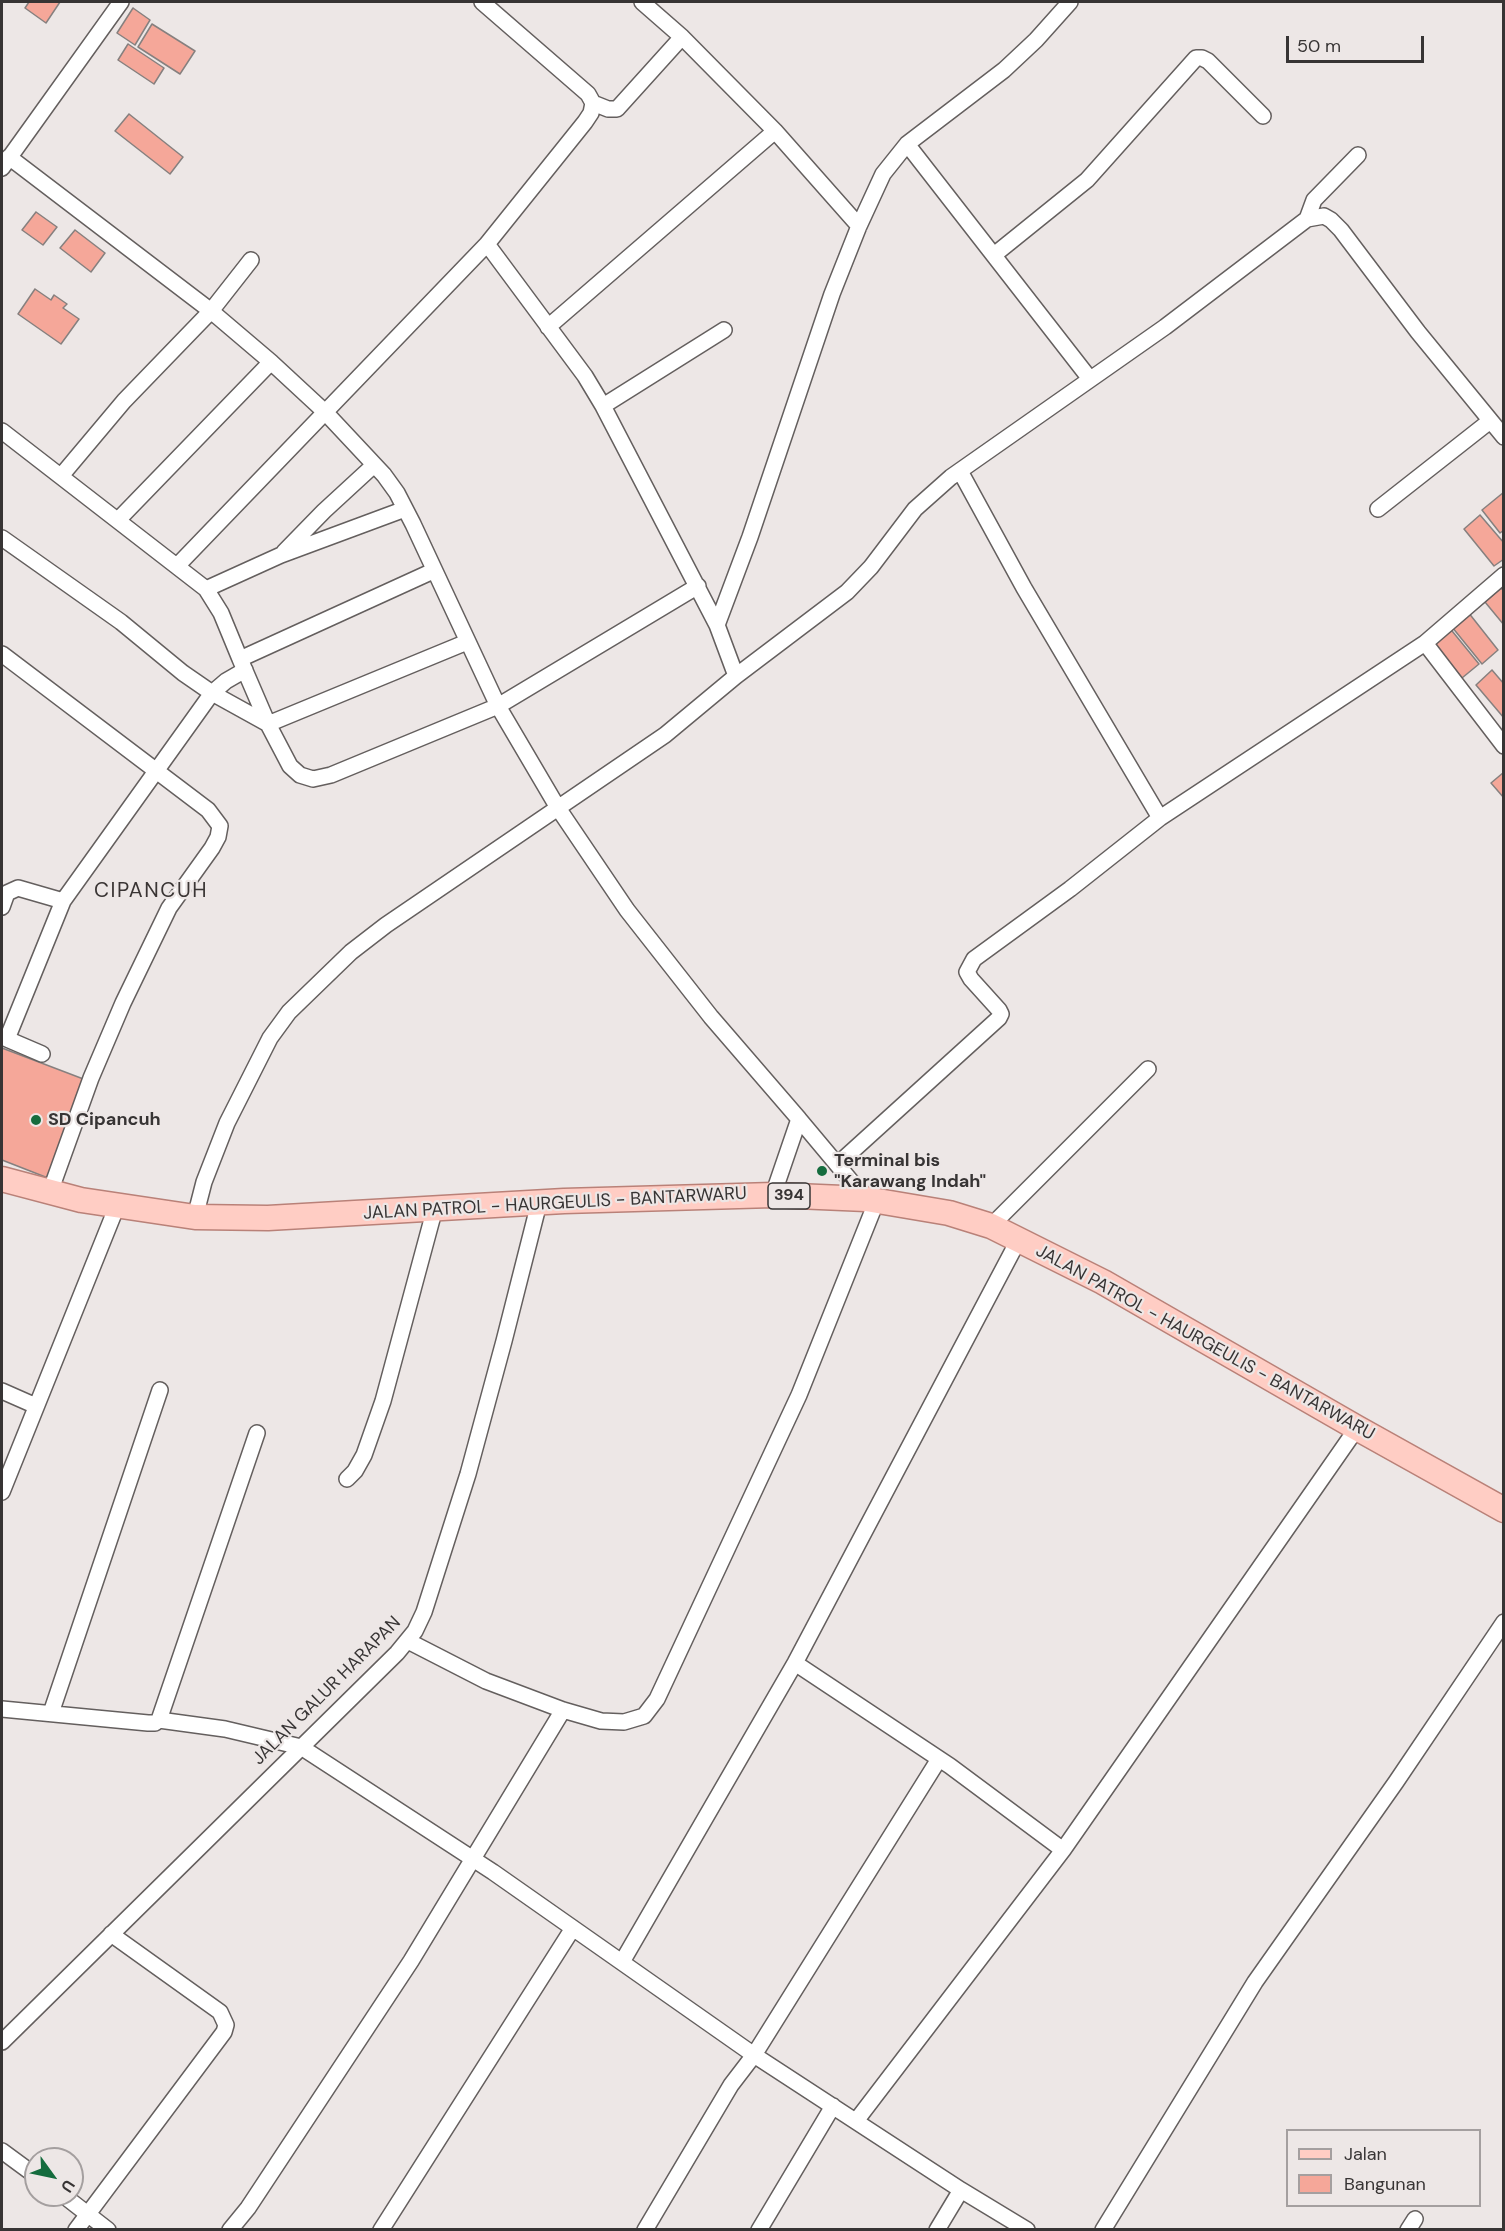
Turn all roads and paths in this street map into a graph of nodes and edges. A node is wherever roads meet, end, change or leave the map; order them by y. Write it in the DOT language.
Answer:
graph roads {
  1 [pos="121,2"];
  2 [pos="483,2"];
  3 [pos="642,2"];
  4 [pos="1070,2"];
  5 [pos="682,37"];
  6 [pos="593,103"];
  7 [pos="1263,116"];
  8 [pos="775,130"];
  9 [pos="907,144"];
  10 [pos="1358,155"];
  11 [pos="5,162"];
  12 [pos="1307,219"];
  13 [pos="859,226"];
  14 [pos="488,244"];
  15 [pos="994,255"];
  16 [pos="251,260"];
  17 [pos="211,311"];
  18 [pos="548,327"];
  19 [pos="724,330"];
  20 [pos="271,362"];
  21 [pos="1090,379"];
  22 [pos="603,406"];
  23 [pos="325,412"];
  24 [pos="1490,421"];
  25 [pos="2,430"];
  26 [pos="1503,436"];
  27 [pos="374,465"];
  28 [pos="960,471"];
  29 [pos="61,476"];
  30 [pos="405,509"];
  31 [pos="1378,509"];
  32 [pos="118,520"];
  33 [pos="2,538"];
  34 [pos="281,555"];
  35 [pos="177,566"];
  36 [pos="433,571"];
  37 [pos="1503,575"];
  38 [pos="698,586"];
  39 [pos="206,589"];
  40 [pos="717,625"];
  41 [pos="467,642"];
  42 [pos="1425,643"];
  43 [pos="2,654"];
  44 [pos="243,664"];
  45 [pos="736,676"];
  46 [pos="212,693"];
  47 [pos="498,706"];
  48 [pos="268,724"];
  49 [pos="1502,743"];
  50 [pos="156,771"];
  51 [pos="558,808"];
  52 [pos="1160,818"];
  53 [pos="63,901"];
  54 [pos="2,907"];
  55 [pos="4,1038"];
  56 [pos="42,1054"];
  57 [pos="1148,1069"];
  58 [pos="799,1119"];
  59 [pos="838,1164"];
  60 [pos="2,1179"];
  61 [pos="50,1192"];
  62 [pos="773,1195"];
  63 [pos="872,1199"];
  64 [pos="539,1203"];
  65 [pos="117,1206"];
  66 [pos="435,1208"];
  67 [pos="195,1217"];
  68 [pos="992,1226"];
  69 [pos="1019,1239"];
  70 [pos="160,1390"];
  71 [pos="2,1391"];
  72 [pos="36,1406"];
  73 [pos="1357,1428"];
  74 [pos="257,1433"];
  75 [pos="347,1479"];
  76 [pos="2,1492"];
  77 [pos="1501,1504"];
  78 [pos="1503,1622"];
  79 [pos="408,1641"];
  80 [pos="795,1663"];
  81 [pos="2,1709"];
  82 [pos="563,1710"];
  83 [pos="51,1713"];
  84 [pos="159,1720"];
  85 [pos="301,1747"];
  86 [pos="939,1759"];
  87 [pos="1063,1850"];
  88 [pos="473,1859"];
  89 [pos="573,1928"];
  90 [pos="111,1934"];
  91 [pos="622,1962"];
  92 [pos="2,2042"];
  93 [pos="754,2055"];
  94 [pos="833,2106"];
  95 [pos="856,2121"];
  96 [pos="2,2151"];
  97 [pos="24,2167"];
  98 [pos="961,2190"];
  99 [pos="80,2207"];
  100 [pos="88,2213"];
  101 [pos="76,2229"];
  102 [pos="108,2229"];
  103 [pos="230,2229"];
  104 [pos="381,2229"];
  105 [pos="645,2229"];
  106 [pos="759,2229"];
  107 [pos="937,2229"];
  108 [pos="1028,2229"];
  109 [pos="1103,2229"];
  1 -- 11 [label="street"];
  2 -- 6 [label="street"];
  3 -- 5 [label="street"];
  4 -- 9 [label="street"];
  5 -- 6 [label="street"];
  5 -- 8 [label="street"];
  6 -- 14 [label="street"];
  7 -- 15 [label="street"];
  8 -- 13 [label="street"];
  8 -- 18 [label="street"];
  9 -- 13 [label="street"];
  9 -- 15 [label="street"];
  10 -- 12 [label="street"];
  11 -- 17 [label="street"];
  12 -- 21 [label="street"];
  12 -- 24 [label="street"];
  13 -- 40 [label="street"];
  14 -- 18 [label="street"];
  14 -- 23 [label="street"];
  15 -- 21 [label="street"];
  16 -- 17 [label="street"];
  17 -- 20 [label="street"];
  17 -- 29 [label="street"];
  18 -- 22 [label="street"];
  19 -- 22 [label="street"];
  20 -- 23 [label="street"];
  20 -- 32 [label="street"];
  21 -- 28 [label="street"];
  22 -- 38 [label="street"];
  23 -- 27 [label="street"];
  23 -- 35 [label="street"];
  24 -- 26 [label="street"];
  24 -- 31 [label="street"];
  25 -- 29 [label="street"];
  27 -- 30 [label="street"];
  27 -- 34 [label="street"];
  28 -- 45 [label="street"];
  28 -- 52 [label="street"];
  29 -- 32 [label="street"];
  30 -- 34 [label="street"];
  30 -- 36 [label="street"];
  32 -- 35 [label="street"];
  33 -- 46 [label="street"];
  34 -- 39 [label="street"];
  35 -- 39 [label="street"];
  36 -- 41 [label="street"];
  36 -- 44 [label="street"];
  37 -- 42 [label="street"];
  38 -- 40 [label="street"];
  38 -- 47 [label="street"];
  39 -- 44 [label="street"];
  40 -- 45 [label="street"];
  41 -- 47 [label="street"];
  41 -- 48 [label="street"];
  42 -- 49 [label="street"];
  42 -- 52 [label="street"];
  43 -- 50 [label="street"];
  44 -- 46 [label="street"];
  44 -- 48 [label="street"];
  45 -- 51 [label="street"];
  46 -- 48 [label="street"];
  46 -- 50 [label="street"];
  47 -- 48 [label="street"];
  47 -- 51 [label="street"];
  50 -- 53 [label="street"];
  50 -- 61 [label="street"];
  51 -- 58 [label="street"];
  51 -- 67 [label="street"];
  52 -- 59 [label="street"];
  53 -- 54 [label="street"];
  53 -- 55 [label="street"];
  55 -- 56 [label="street"];
  57 -- 68 [label="street"];
  58 -- 59 [label="street"];
  58 -- 62 [label="street"];
  59 -- 63 [label="street"];
  60 -- 61 [label="main road, JALAN PATROL - HAURGEULIS - BANTARWARU / 394"];
  61 -- 65 [label="main road, JALAN PATROL - HAURGEULIS - BANTARWARU / 394"];
  62 -- 63 [label="main road, JALAN PATROL - HAURGEULIS - BANTARWARU / 394"];
  62 -- 64 [label="main road, JALAN PATROL - HAURGEULIS - BANTARWARU / 394"];
  63 -- 68 [label="main road, JALAN PATROL - HAURGEULIS - BANTARWARU / 394"];
  63 -- 82 [label="street"];
  64 -- 66 [label="main road, JALAN PATROL - HAURGEULIS - BANTARWARU / 394"];
  64 -- 79 [label="street, JALAN GALUR HARAPAN"];
  65 -- 67 [label="main road, JALAN PATROL - HAURGEULIS - BANTARWARU / 394"];
  65 -- 72 [label="street"];
  66 -- 67 [label="main road, JALAN PATROL - HAURGEULIS - BANTARWARU / 394"];
  66 -- 75 [label="street"];
  68 -- 69 [label="main road, JALAN PATROL - HAURGEULIS - BANTARWARU / 394"];
  69 -- 73 [label="main road, JALAN PATROL - HAURGEULIS - BANTARWARU / 394"];
  69 -- 80 [label="street"];
  70 -- 83 [label="street"];
  71 -- 72 [label="street"];
  72 -- 76 [label="street"];
  73 -- 77 [label="main road, JALAN PATROL - HAURGEULIS - BANTARWARU / 394"];
  73 -- 87 [label="street"];
  74 -- 84 [label="street"];
  78 -- 109 [label="street"];
  79 -- 82 [label="street"];
  79 -- 85 [label="street, JALAN GALUR HARAPAN"];
  80 -- 86 [label="street"];
  80 -- 91 [label="street"];
  81 -- 83 [label="street"];
  82 -- 88 [label="street"];
  83 -- 84 [label="street"];
  84 -- 85 [label="street"];
  85 -- 88 [label="street"];
  85 -- 90 [label="street, JALAN GALUR HARAPAN"];
  86 -- 87 [label="street"];
  86 -- 93 [label="street"];
  87 -- 95 [label="street"];
  88 -- 89 [label="street"];
  88 -- 103 [label="street"];
  89 -- 91 [label="street"];
  89 -- 104 [label="street"];
  90 -- 92 [label="street, JALAN GALUR HARAPAN"];
  90 -- 100 [label="street"];
  91 -- 93 [label="street"];
  93 -- 94 [label="street"];
  93 -- 105 [label="street"];
  94 -- 95 [label="street"];
  94 -- 106 [label="street"];
  95 -- 98 [label="street"];
  96 -- 97 [label="street"];
  98 -- 107 [label="street"];
  98 -- 108 [label="street"];
  99 -- 100 [label="street"];
  100 -- 101 [label="street"];
  100 -- 102 [label="street"];
}
